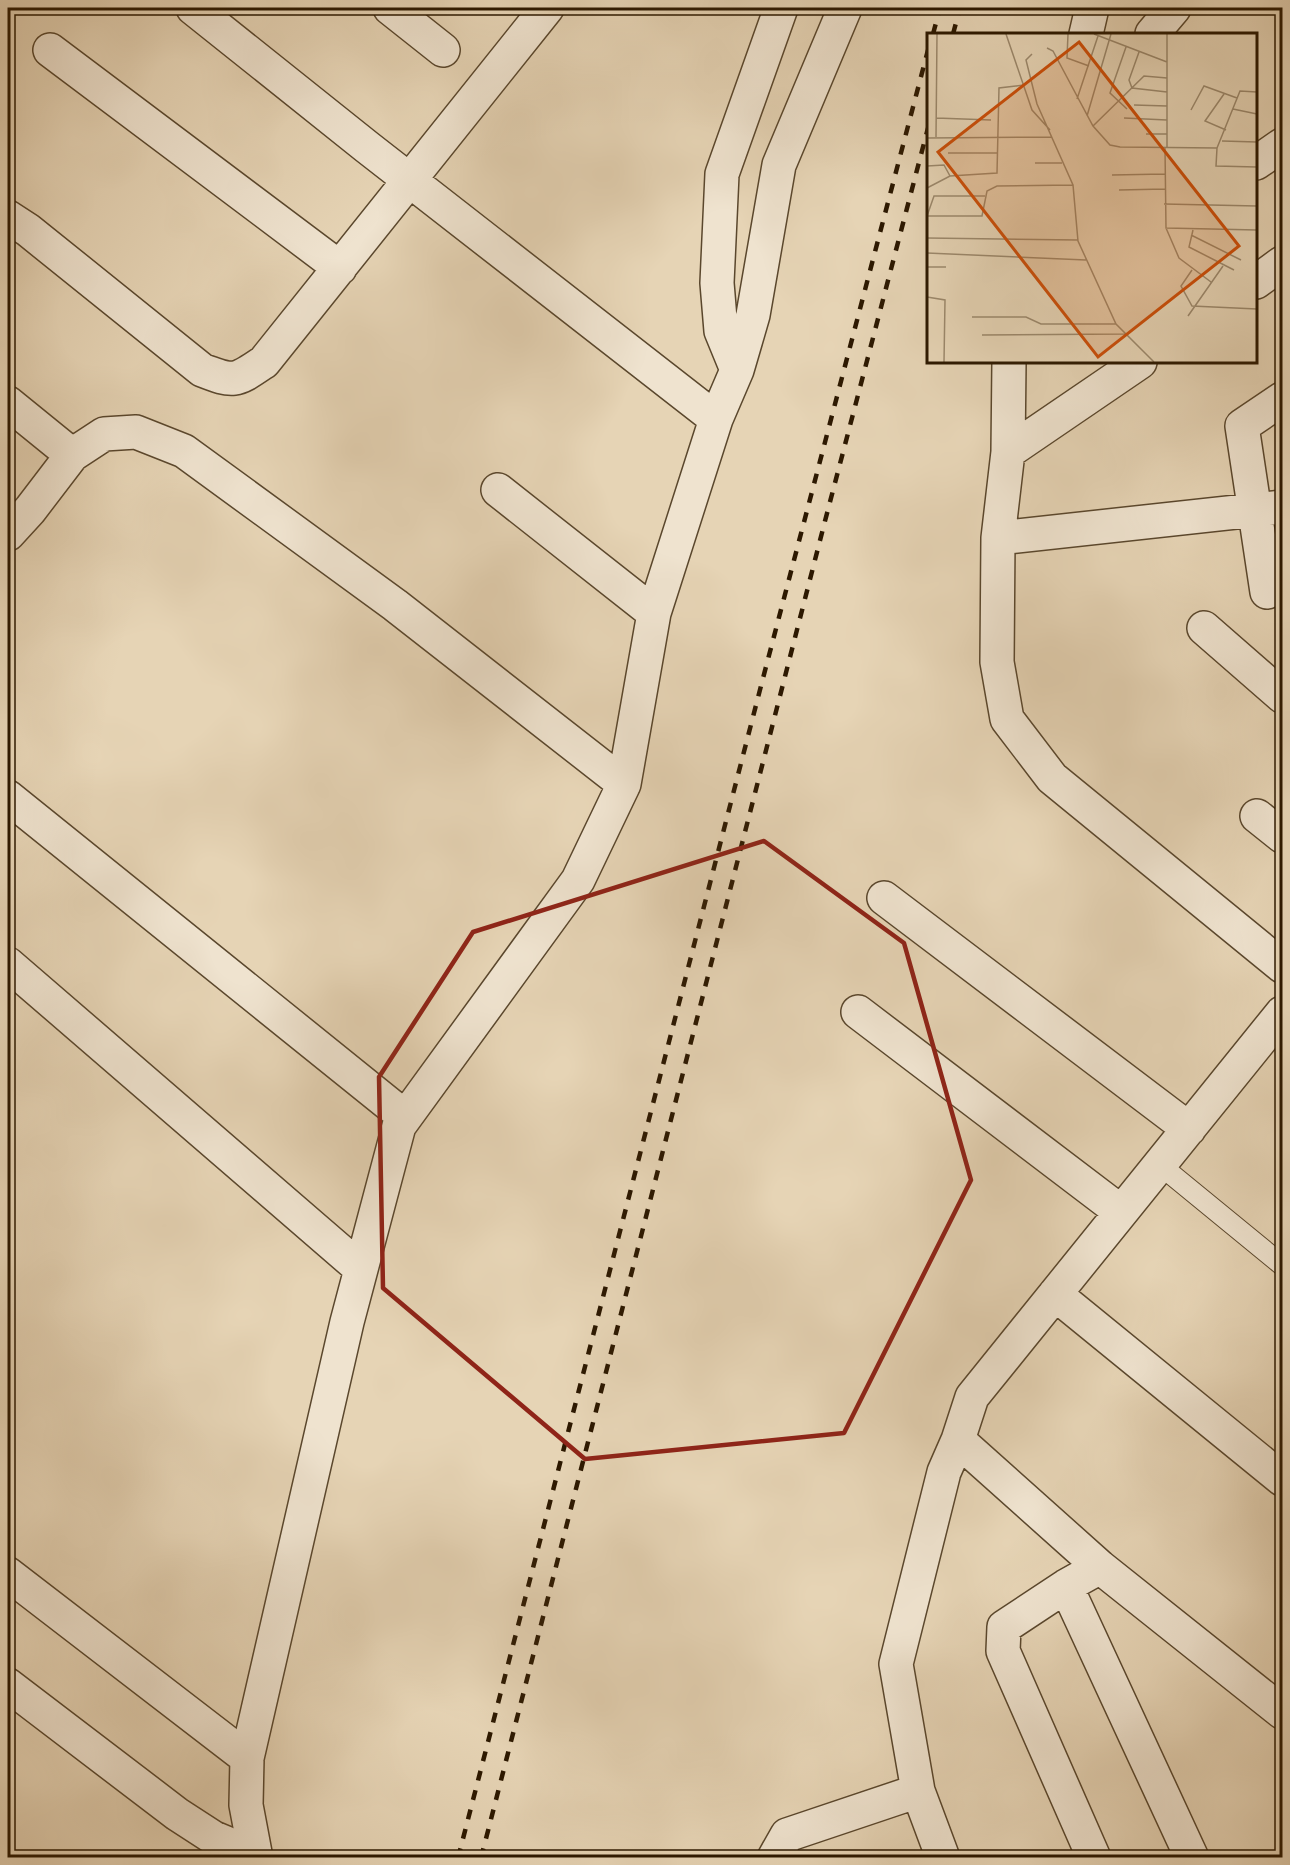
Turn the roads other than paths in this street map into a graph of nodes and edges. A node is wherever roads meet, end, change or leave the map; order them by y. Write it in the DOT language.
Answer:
graph roads {
  1 [pos="193,8"];
  2 [pos="390,8"];
  3 [pos="547,8"];
  4 [pos="781,8"];
  5 [pos="845,8"];
  6 [pos="1092,8"];
  7 [pos="1174,8"];
  8 [pos="1086,33"];
  9 [pos="1153,33"];
  10 [pos="50,50"];
  11 [pos="442,50"];
  12 [pos="1282,145"];
  13 [pos="1257,162"];
  14 [pos="410,180"];
  15 [pos="8,217"];
  16 [pos="1282,263"];
  17 [pos="340,268"];
  18 [pos="1257,281"];
  19 [pos="1009,363"];
  20 [pos="1139,363"];
  21 [pos="737,370"];
  22 [pos="1282,399"];
  23 [pos="8,403"];
  24 [pos="716,419"];
  25 [pos="1008,452"];
  26 [pos="72,455"];
  27 [pos="498,490"];
  28 [pos="1268,508"];
  29 [pos="8,534"];
  30 [pos="998,538"];
  31 [pos="1267,592"];
  32 [pos="654,613"];
  33 [pos="1204,628"];
  34 [pos="1282,696"];
  35 [pos="624,784"];
  36 [pos="8,797"];
  37 [pos="1257,816"];
  38 [pos="1282,836"];
  39 [pos="885,898"];
  40 [pos="8,964"];
  41 [pos="1282,966"];
  42 [pos="858,1012"];
  43 [pos="1282,1013"];
  44 [pos="405,1117"];
  45 [pos="1189,1129"];
  46 [pos="1160,1165"];
  47 [pos="1121,1212"];
  48 [pos="1282,1265"];
  49 [pos="361,1269"];
  50 [pos="1055,1294"];
  51 [pos="958,1440"];
  52 [pos="1282,1479"];
  53 [pos="1100,1567"];
  54 [pos="8,1574"];
  55 [pos="1066,1586"];
  56 [pos="8,1685"];
  57 [pos="1282,1712"];
  58 [pos="247,1758"];
  59 [pos="918,1791"];
  60 [pos="255,1856"];
  61 [pos="774,1857"];
  62 [pos="943,1857"];
  63 [pos="1094,1857"];
  64 [pos="1192,1857"];
  1 -- 14 [label="street"];
  2 -- 11 [label="street"];
  3 -- 14 [label="street"];
  4 -- 21 [label="street"];
  5 -- 21 [label="street"];
  6 -- 8 [label="street"];
  7 -- 9 [label="street"];
  10 -- 17 [label="street"];
  12 -- 13 [label="street"];
  14 -- 17 [label="street"];
  14 -- 24 [label="street"];
  15 -- 17 [label="street"];
  16 -- 18 [label="street"];
  19 -- 25 [label="street"];
  20 -- 25 [label="street"];
  21 -- 24 [label="street"];
  22 -- 28 [label="street"];
  23 -- 26 [label="street"];
  24 -- 32 [label="street"];
  25 -- 30 [label="street"];
  26 -- 29 [label="street"];
  26 -- 35 [label="street"];
  27 -- 32 [label="street"];
  28 -- 30 [label="street"];
  28 -- 31 [label="street"];
  30 -- 41 [label="street"];
  32 -- 35 [label="street"];
  33 -- 34 [label="street"];
  35 -- 44 [label="street"];
  36 -- 44 [label="street"];
  37 -- 38 [label="street"];
  39 -- 45 [label="street"];
  40 -- 49 [label="street"];
  42 -- 47 [label="street"];
  43 -- 45 [label="street"];
  44 -- 49 [label="street"];
  45 -- 46 [label="street"];
  46 -- 47 [label="street"];
  46 -- 48 [label="lane"];
  47 -- 50 [label="street"];
  49 -- 58 [label="street"];
  50 -- 51 [label="street"];
  50 -- 52 [label="street"];
  51 -- 53 [label="street"];
  51 -- 59 [label="street"];
  53 -- 55 [label="street"];
  53 -- 57 [label="street"];
  54 -- 58 [label="street"];
  55 -- 63 [label="street"];
  55 -- 64 [label="street"];
  56 -- 60 [label="street"];
  58 -- 60 [label="street"];
  59 -- 61 [label="street"];
  59 -- 62 [label="street"];
}
